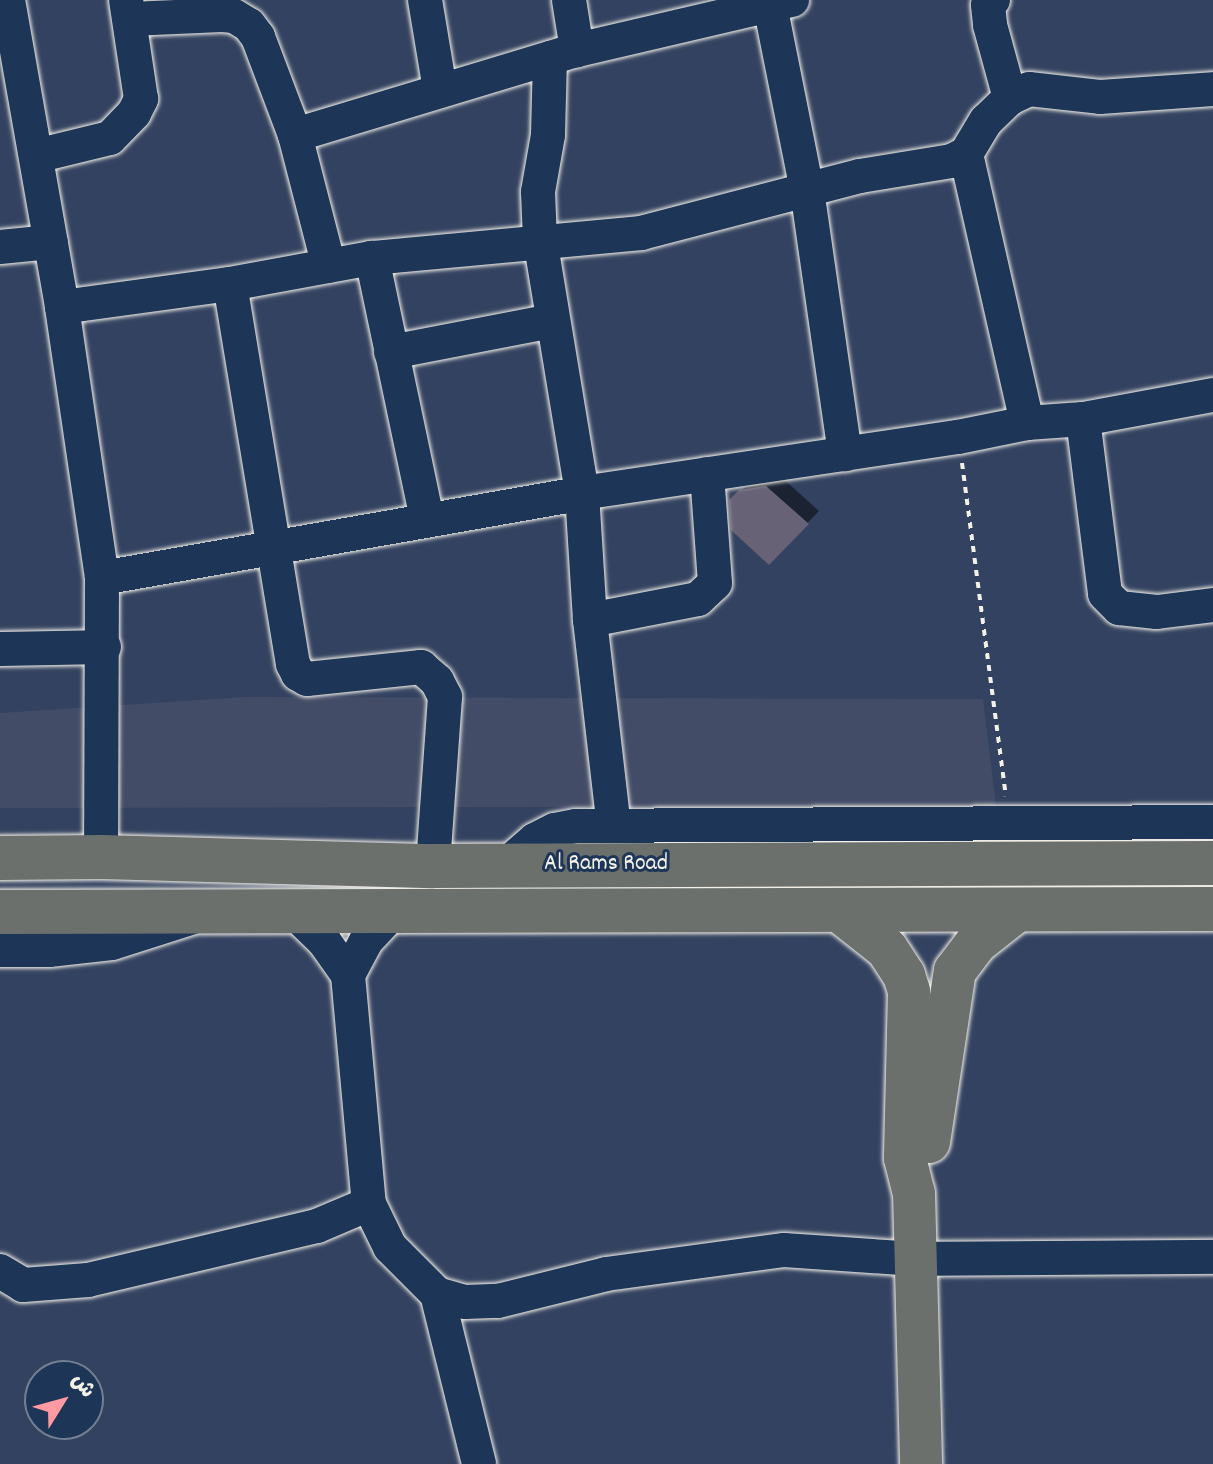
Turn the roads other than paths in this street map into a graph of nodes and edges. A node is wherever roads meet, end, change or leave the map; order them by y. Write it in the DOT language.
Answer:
graph roads {
  1 [pos="425,0"];
  2 [pos="569,0"];
  3 [pos="993,0"];
  4 [pos="777,2"];
  5 [pos="128,10"];
  6 [pos="7,18"];
  7 [pos="563,54"];
  8 [pos="1213,89"];
  9 [pos="440,90"];
  10 [pos="1010,98"];
  11 [pos="295,135"];
  12 [pos="966,154"];
  13 [pos="36,156"];
  14 [pos="807,190"];
  15 [pos="540,239"];
  16 [pos="51,242"];
  17 [pos="0,247"];
  18 [pos="372,258"];
  19 [pos="329,266"];
  20 [pos="230,284"];
  21 [pos="62,307"];
  22 [pos="552,321"];
  23 [pos="391,352"];
  24 [pos="1213,395"];
  25 [pos="1083,419"];
  26 [pos="1027,423"];
  27 [pos="845,454"];
  28 [pos="707,474"];
  29 [pos="582,493"];
  30 [pos="427,520"];
  31 [pos="271,548"];
  32 [pos="102,578"];
  33 [pos="1213,605"];
  34 [pos="590,620"];
  35 [pos="104,647"];
  36 [pos="0,649"];
  37 [pos="1213,822"];
  38 [pos="614,826"];
  39 [pos="101,857"];
  40 [pos="0,858"];
  41 [pos="1213,863"];
  42 [pos="506,865"];
  43 [pos="433,866"];
  44 [pos="1019,909"];
  45 [pos="1213,909"];
  46 [pos="839,911"];
  47 [pos="0,912"];
  48 [pos="205,912"];
  49 [pos="294,912"];
  50 [pos="393,912"];
  51 [pos="0,950"];
  52 [pos="348,975"];
  53 [pos="914,1193"];
  54 [pos="369,1204"];
  55 [pos="1213,1257"];
  56 [pos="916,1259"];
  57 [pos="0,1271"];
  58 [pos="437,1294"];
  59 [pos="479,1464"];
  60 [pos="921,1464"];
  1 -- 9 [label="street"];
  2 -- 7 [label="street"];
  3 -- 10 [label="street"];
  4 -- 7 [label="street"];
  4 -- 14 [label="street"];
  5 -- 11 [label="street"];
  5 -- 13 [label="street"];
  6 -- 13 [label="street"];
  7 -- 9 [label="street"];
  7 -- 15 [label="street"];
  8 -- 10 [label="street"];
  9 -- 11 [label="street"];
  10 -- 12 [label="street"];
  11 -- 19 [label="street"];
  12 -- 14 [label="street"];
  12 -- 26 [label="street"];
  13 -- 16 [label="street"];
  14 -- 15 [label="street"];
  14 -- 27 [label="street"];
  15 -- 18 [label="street"];
  15 -- 22 [label="street"];
  16 -- 17 [label="street"];
  16 -- 21 [label="street"];
  18 -- 19 [label="street"];
  18 -- 23 [label="street"];
  19 -- 20 [label="street"];
  20 -- 21 [label="street"];
  20 -- 31 [label="street"];
  21 -- 32 [label="street"];
  22 -- 23 [label="street"];
  22 -- 29 [label="street"];
  23 -- 30 [label="street"];
  24 -- 25 [label="street"];
  25 -- 26 [label="street"];
  25 -- 33 [label="street"];
  26 -- 27 [label="street"];
  27 -- 28 [label="street"];
  28 -- 29 [label="street"];
  28 -- 34 [label="street"];
  29 -- 30 [label="street"];
  29 -- 34 [label="street"];
  30 -- 31 [label="street"];
  31 -- 32 [label="street"];
  31 -- 43 [label="street"];
  32 -- 35 [label="street"];
  34 -- 38 [label="street"];
  35 -- 36 [label="street"];
  35 -- 39 [label="street"];
  37 -- 38 [label="street"];
  38 -- 42 [label="street"];
  39 -- 40 [label="highway, Al Rams Road"];
  39 -- 43 [label="highway, Al Rams Road"];
  41 -- 42 [label="highway, Al Rams Road"];
  42 -- 43 [label="highway, Al Rams Road"];
  44 -- 45 [label="highway, Al Rams Road"];
  44 -- 46 [label="highway, Al Rams Road"];
  44 -- 53 [label="main road"];
  46 -- 50 [label="highway, Al Rams Road"];
  46 -- 53 [label="main road"];
  47 -- 48 [label="highway, Al Rams Road"];
  48 -- 49 [label="highway, Al Rams Road"];
  48 -- 51 [label="street"];
  49 -- 50 [label="highway, Al Rams Road"];
  49 -- 52 [label="street"];
  50 -- 52 [label="street"];
  52 -- 54 [label="street"];
  53 -- 56 [label="main road"];
  54 -- 57 [label="street"];
  54 -- 58 [label="street"];
  55 -- 56 [label="street"];
  56 -- 58 [label="street"];
  56 -- 60 [label="main road"];
  58 -- 59 [label="street"];
}
